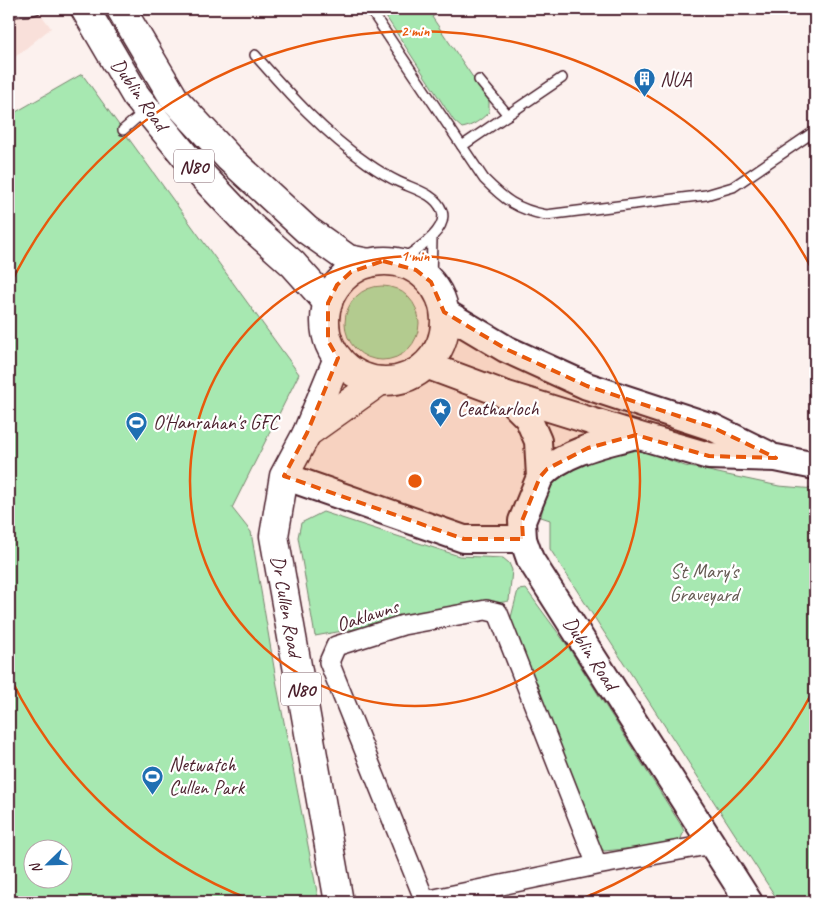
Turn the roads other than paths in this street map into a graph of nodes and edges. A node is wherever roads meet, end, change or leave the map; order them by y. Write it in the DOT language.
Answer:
graph roads {
  1 [pos="36,9"];
  2 [pos="84,9"];
  3 [pos="121,9"];
  4 [pos="370,9"];
  5 [pos="9,13"];
  6 [pos="255,55"];
  7 [pos="562,78"];
  8 [pos="479,80"];
  9 [pos="147,109"];
  10 [pos="508,115"];
  11 [pos="123,130"];
  12 [pos="815,131"];
  13 [pos="462,146"];
  14 [pos="432,238"];
  15 [pos="398,262"];
  16 [pos="369,264"];
  17 [pos="431,282"];
  18 [pos="328,303"];
  19 [pos="444,312"];
  20 [pos="338,358"];
  21 [pos="426,365"];
  22 [pos="568,378"];
  23 [pos="380,381"];
  24 [pos="504,394"];
  25 [pos="558,410"];
  26 [pos="307,434"];
  27 [pos="636,435"];
  28 [pos="776,458"];
  29 [pos="815,466"];
  30 [pos="543,473"];
  31 [pos="284,476"];
  32 [pos="523,538"];
  33 [pos="713,844"];
  34 [pos="597,865"];
  35 [pos="339,902"];
  36 [pos="749,902"];
  1 -- 5 [label="lane"];
  2 -- 9 [label="main road, Dublin Road / N80"];
  3 -- 16 [label="main road, Dublin Road / N80"];
  4 -- 13 [label="lane"];
  6 -- 14 [label="lane"];
  7 -- 10 [label="lane"];
  8 -- 10 [label="lane"];
  9 -- 11 [label="lane"];
  9 -- 18 [label="main road, Dublin Road / N80"];
  10 -- 13 [label="lane"];
  12 -- 13 [label="lane"];
  14 -- 15 [label="lane"];
  14 -- 17 [label="lane"];
  15 -- 16 [label="main road, N80"];
  15 -- 17 [label="main road, N80"];
  16 -- 18 [label="main road, N80"];
  17 -- 19 [label="main road, N80"];
  18 -- 20 [label="main road, N80"];
  19 -- 21 [label="main road, N80"];
  19 -- 22 [label="main road"];
  20 -- 23 [label="main road, N80"];
  20 -- 26 [label="main road, N80"];
  21 -- 23 [label="main road, N80"];
  21 -- 24 [label="main road"];
  22 -- 25 [label="main road"];
  22 -- 28 [label="main road"];
  23 -- 26 [label="main road, N80"];
  24 -- 25 [label="main road"];
  24 -- 30 [label="main road, Dublin Road"];
  25 -- 27 [label="main road"];
  25 -- 30 [label="main road"];
  26 -- 31 [label="main road, Dr Cullen Road / N80"];
  27 -- 28 [label="main road"];
  27 -- 30 [label="main road"];
  28 -- 29 [label="main road"];
  30 -- 32 [label="main road, Dublin Road"];
  31 -- 32 [label="main road"];
  31 -- 35 [label="main road, Dr Cullen Road / N80"];
  32 -- 33 [label="main road, Dublin Road"];
  33 -- 34 [label="street, Oaklawns"];
  33 -- 36 [label="main road, Dublin Road"];
  34 -- 34 [label="street, Oaklawns"];
}
